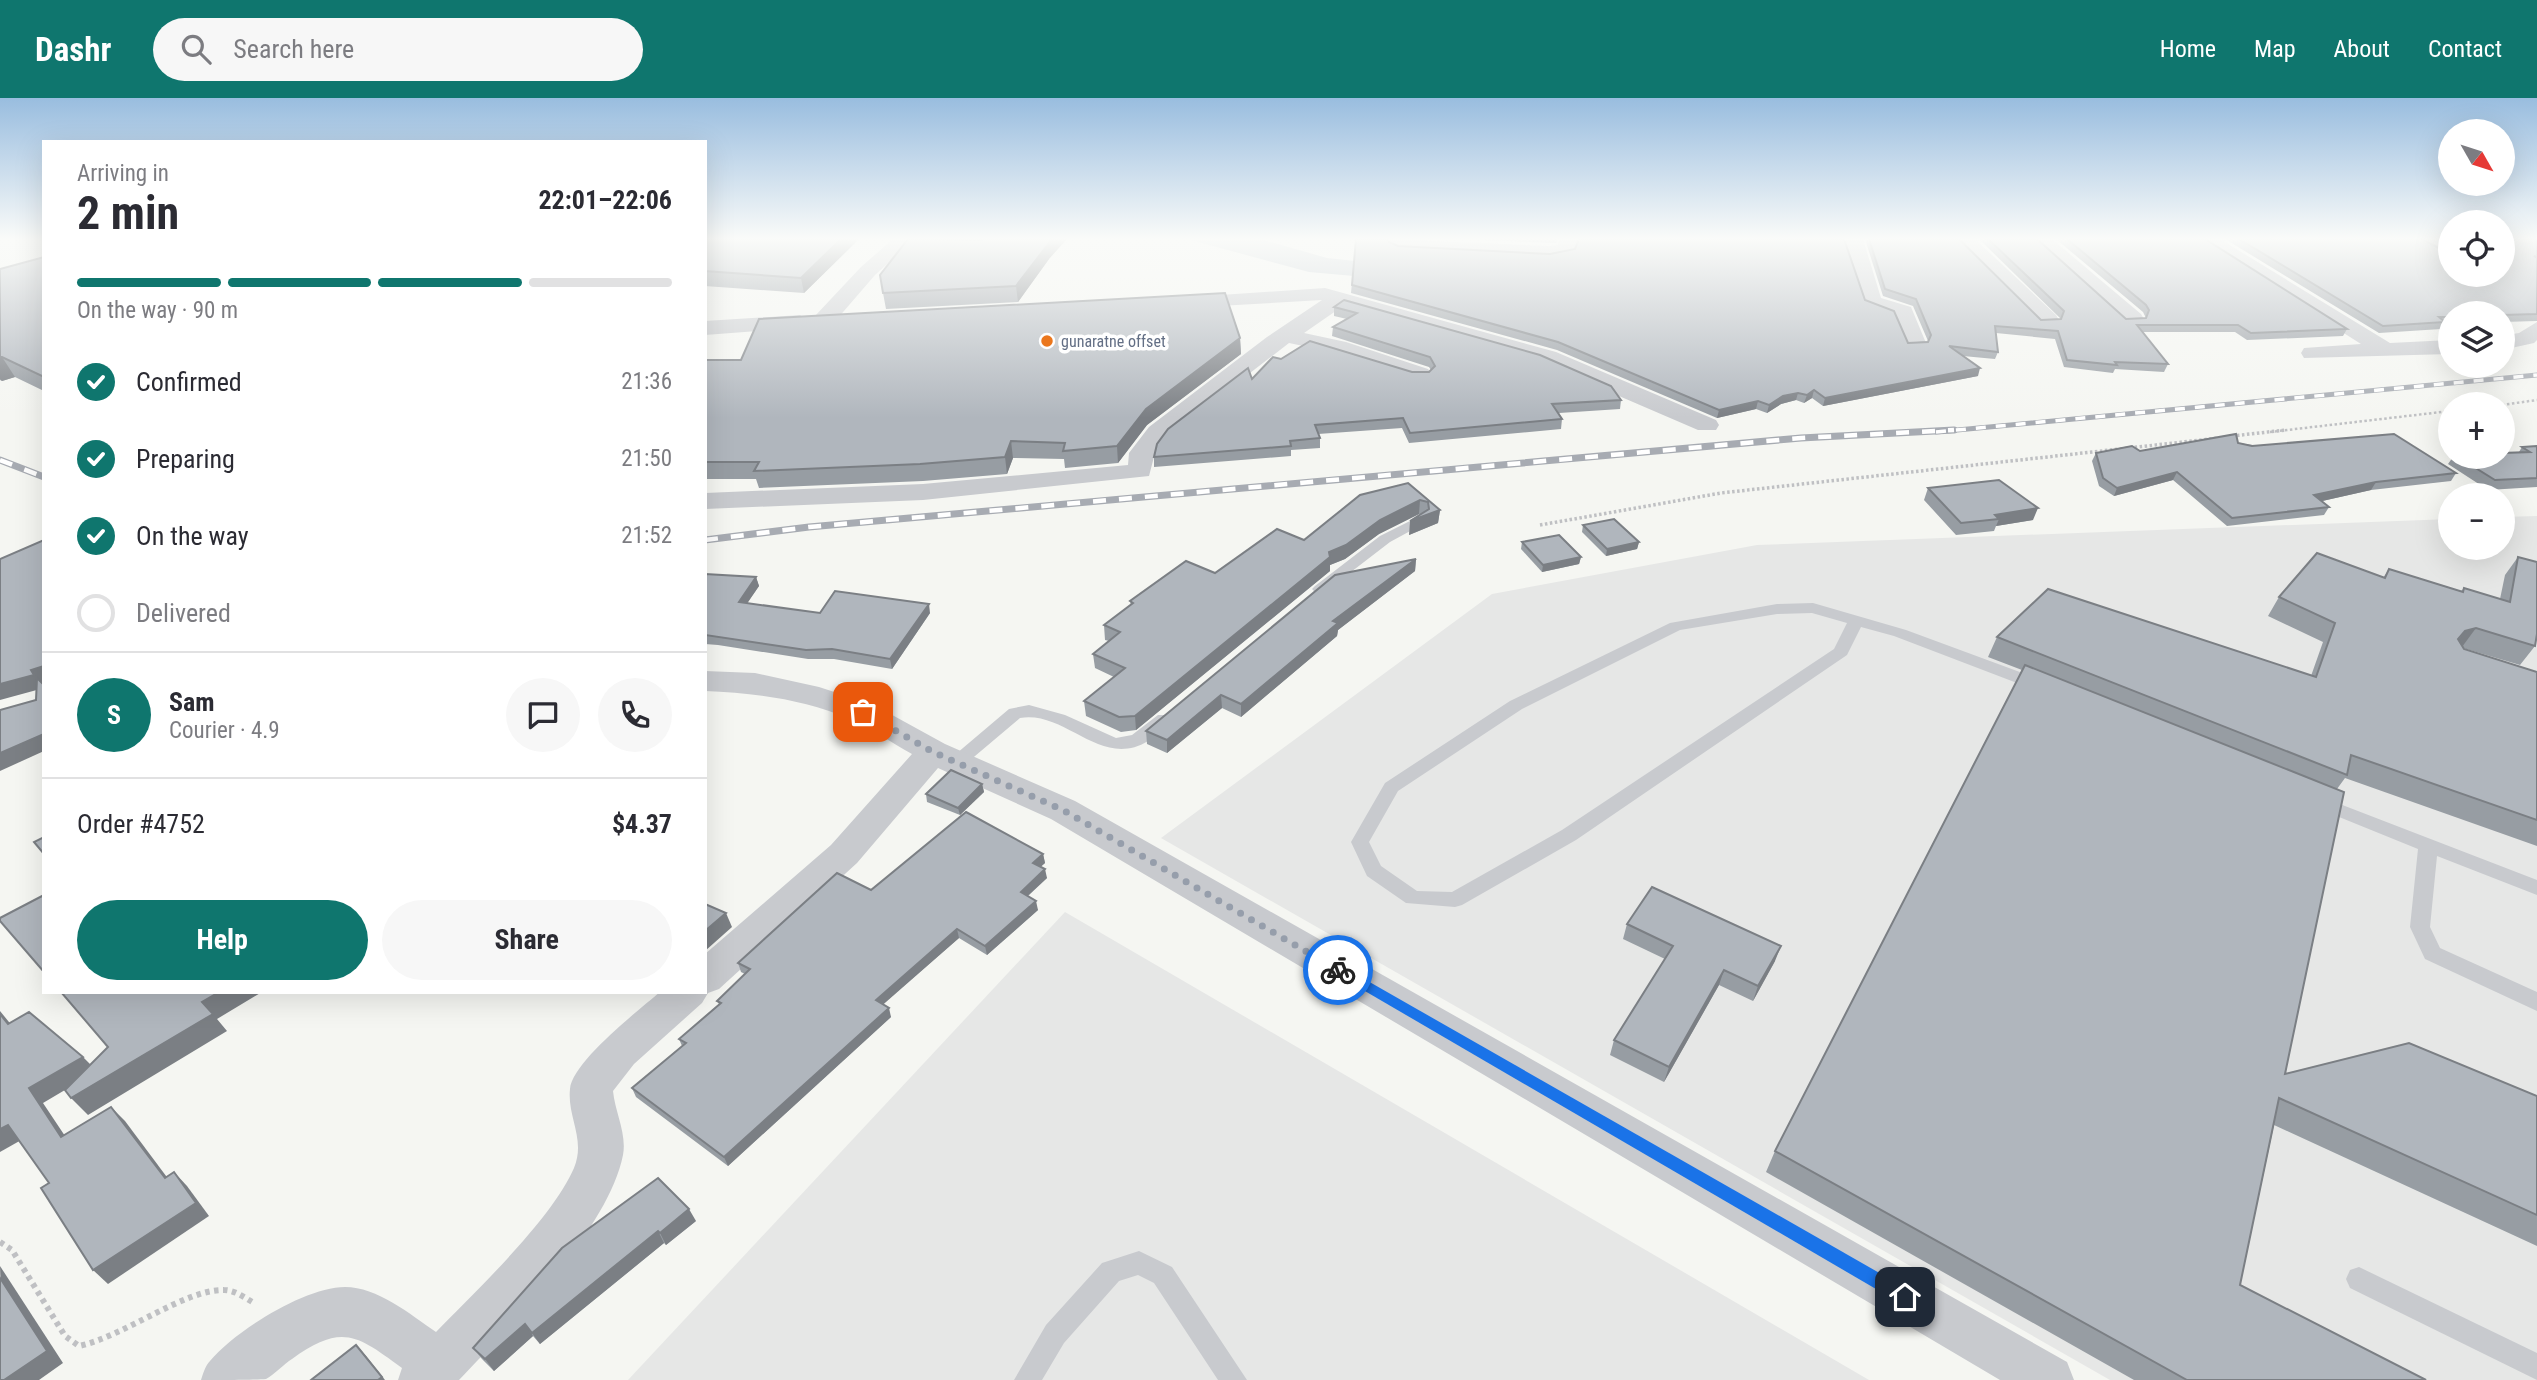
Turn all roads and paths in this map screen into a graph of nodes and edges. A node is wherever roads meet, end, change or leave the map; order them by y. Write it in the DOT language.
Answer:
graph roads {
  1 [pos="843,299"];
  2 [pos="1235,299"];
  3 [pos="1338,299"];
  4 [pos="1342,299"];
  5 [pos="1871,299"];
  6 [pos="2026,299"];
  7 [pos="2110,299"];
  8 [pos="2303,299"];
  9 [pos="1158,303"];
  10 [pos="2133,319"];
  11 [pos="851,320"];
  12 [pos="2048,320"];
  13 [pos="823,321"];
  14 [pos="707,328"];
  15 [pos="2537,329"];
  16 [pos="1286,335"];
  17 [pos="2515,340"];
  18 [pos="1915,343"];
  19 [pos="2438,347"];
  20 [pos="2384,349"];
  21 [pos="2312,353"];
  22 [pos="1420,374"];
  23 [pos="2537,400"];
  24 [pos="2515,403"];
  25 [pos="2438,412"];
  26 [pos="1707,425"];
  27 [pos="707,501"];
  28 [pos="1420,520"];
  29 [pos="1540,525"];
  30 [pos="1302,604"];
  31 [pos="1856,621"];
  32 [pos="707,681"];
  33 [pos="2061,695"];
  34 [pos="1174,710"];
  35 [pos="945,757"];
  36 [pos="2302,794"];
  37 [pos="2428,847"];
  38 [pos="2537,888"];
  39 [pos="707,976"];
  40 [pos="686,994"];
  41 [pos="2537,1002"];
  42 [pos="0,1242"];
  43 [pos="2359,1279"];
  44 [pos="299,1324"];
  45 [pos="2537,1367"];
  46 [pos="431,1372"];
  47 [pos="226,1380"];
  48 [pos="1027,1380"];
  49 [pos="1234,1380"];
  50 [pos="2049,1380"];
  1 -- 13 [label="street"];
  2 -- 9 [label="street"];
  3 -- 16 [label="street"];
  4 -- 26 [label="street"];
  5 -- 18 [label="street"];
  6 -- 12 [label="street"];
  7 -- 10 [label="street"];
  8 -- 20 [label="street"];
  11 -- 13 [label="street"];
  13 -- 14 [label="street"];
  15 -- 17 [label="street"];
  16 -- 22 [label="street"];
  16 -- 27 [label="street"];
  19 -- 20 [label="street"];
  20 -- 21 [label="street"];
  23 -- 24 [label="path"];
  25 -- 29 [label="path"];
  28 -- 30 [label="lane"];
  31 -- 31 [label="lane"];
  31 -- 33 [label="lane"];
  32 -- 35 [label="street"];
  34 -- 35 [label="lane"];
  35 -- 39 [label="street"];
  35 -- 50 [label="street"];
  36 -- 37 [label="lane"];
  37 -- 38 [label="lane"];
  37 -- 41 [label="lane"];
  40 -- 46 [label="street"];
  42 -- 44 [label="path"];
  43 -- 45 [label="lane"];
  44 -- 46 [label="street"];
  44 -- 47 [label="street"];
  48 -- 49 [label="lane"];
}
